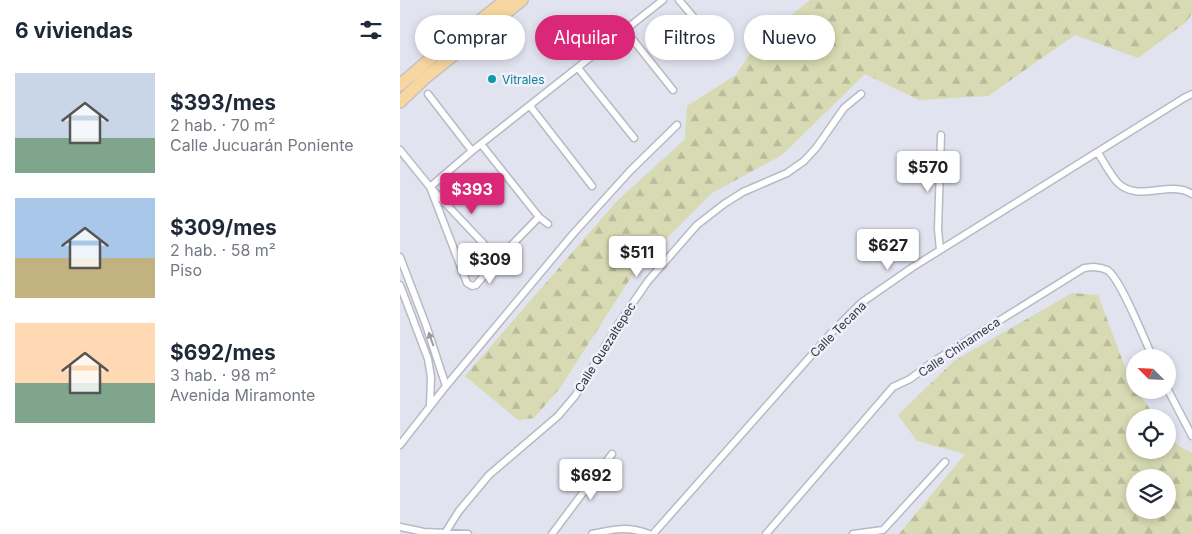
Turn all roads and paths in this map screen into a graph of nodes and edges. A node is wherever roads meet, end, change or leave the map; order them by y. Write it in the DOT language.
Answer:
graph roads {
  1 [pos="506,0"];
  2 [pos="522,0"];
  3 [pos="663,0"];
  4 [pos="679,0"];
  5 [pos="692,15"];
  6 [pos="635,23"];
  7 [pos="635,41"];
  8 [pos="588,60"];
  9 [pos="578,68"];
  10 [pos="400,85"];
  11 [pos="673,90"];
  12 [pos="428,94"];
  13 [pos="861,94"];
  14 [pos="1192,94"];
  15 [pos="400,102"];
  16 [pos="530,106"];
  17 [pos="677,125"];
  18 [pos="941,135"];
  19 [pos="634,138"];
  20 [pos="481,144"];
  21 [pos="400,150"];
  22 [pos="472,150"];
  23 [pos="1098,153"];
  24 [pos="592,186"];
  25 [pos="430,187"];
  26 [pos="1192,194"];
  27 [pos="539,217"];
  28 [pos="548,224"];
  29 [pos="940,250"];
  30 [pos="400,257"];
  31 [pos="498,259"];
  32 [pos="400,285"];
  33 [pos="403,301"];
  34 [pos="1149,349"];
  35 [pos="446,386"];
  36 [pos="1173,399"];
  37 [pos="430,406"];
  38 [pos="1192,436"];
  39 [pos="400,445"];
  40 [pos="612,454"];
  41 [pos="945,462"];
  42 [pos="400,527"];
  43 [pos="445,533"];
  44 [pos="468,534"];
  45 [pos="552,534"];
  46 [pos="592,534"];
  47 [pos="649,534"];
  48 [pos="653,534"];
  49 [pos="766,534"];
  50 [pos="853,534"];
  1 -- 10 [label="highway"];
  2 -- 15 [label="highway"];
  3 -- 6 [label="street"];
  4 -- 5 [label="street"];
  7 -- 11 [label="street"];
  8 -- 9 [label="street"];
  9 -- 16 [label="street"];
  9 -- 19 [label="street"];
  12 -- 22 [label="street"];
  13 -- 43 [label="street, Calle Quezaltepec"];
  14 -- 23 [label="street, Calle Tecana"];
  16 -- 20 [label="street"];
  16 -- 24 [label="street"];
  17 -- 35 [label="street"];
  18 -- 29 [label="street"];
  20 -- 22 [label="street"];
  20 -- 27 [label="street"];
  21 -- 25 [label="street"];
  22 -- 25 [label="street"];
  23 -- 26 [label="street"];
  23 -- 29 [label="street, Calle Tecana"];
  25 -- 31 [label="street"];
  25 -- 31 [label="street"];
  27 -- 28 [label="street"];
  27 -- 31 [label="street"];
  29 -- 48 [label="street, Calle Tecana"];
  35 -- 30 [label="street, one-way"];
  32 -- 33 [label="street"];
  33 -- 37 [label="street"];
  34 -- 49 [label="street, Calle Chinameca"];
  35 -- 37 [label="street"];
  36 -- 38 [label="street"];
  37 -- 39 [label="street"];
  40 -- 45 [label="street"];
  41 -- 50 [label="street"];
  42 -- 43 [label="street"];
  43 -- 44 [label="street"];
  46 -- 47 [label="street"];
}
